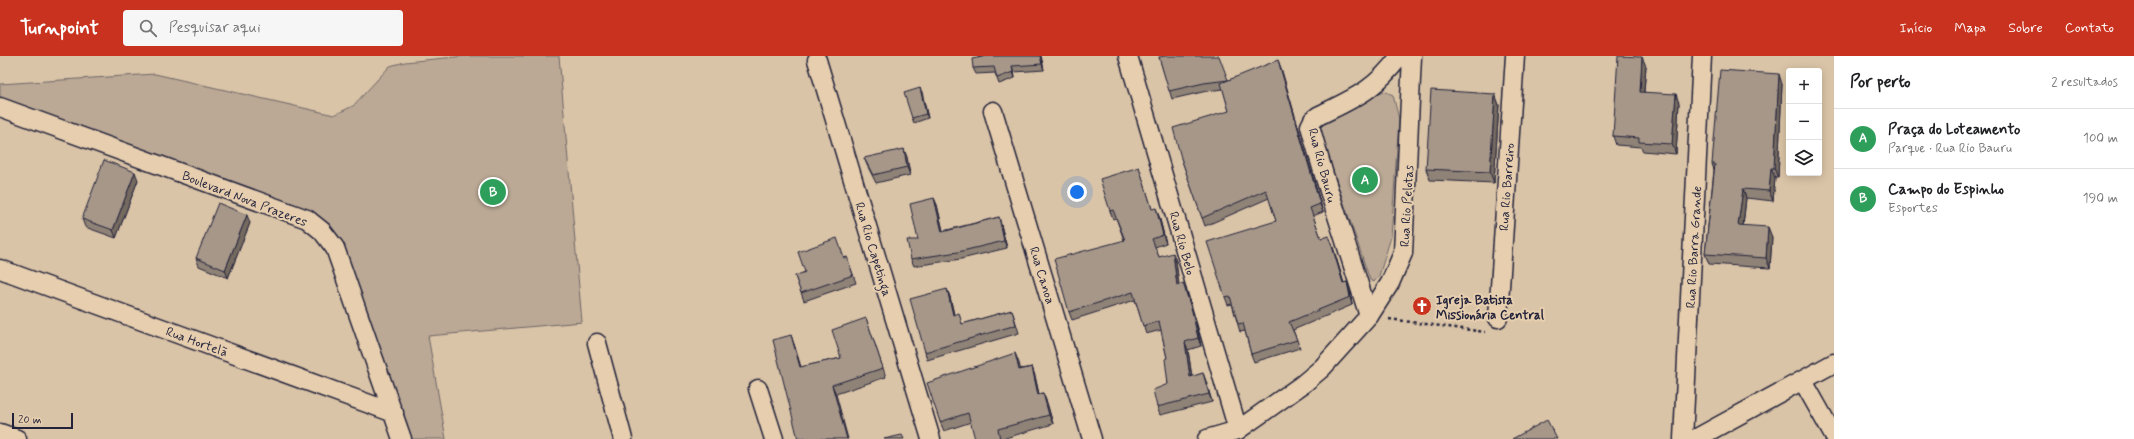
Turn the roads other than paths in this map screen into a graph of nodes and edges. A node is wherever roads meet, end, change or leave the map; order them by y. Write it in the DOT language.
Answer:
graph roads {
  1 [pos="1128,56"];
  2 [pos="1400,56"];
  3 [pos="1412,56"];
  4 [pos="1514,56"];
  5 [pos="1702,56"];
  6 [pos="817,60"];
  7 [pos="0,107"];
  8 [pos="993,110"];
  9 [pos="0,269"];
  10 [pos="1369,316"];
  11 [pos="1498,318"];
  12 [pos="597,343"];
  13 [pos="1834,363"];
  14 [pos="1803,381"];
  15 [pos="758,389"];
  16 [pos="394,413"];
  17 [pos="1238,430"];
  18 [pos="0,433"];
  19 [pos="1834,436"];
  20 [pos="17,439"];
  21 [pos="402,439"];
  22 [pos="623,439"];
  23 [pos="774,439"];
  24 [pos="931,439"];
  25 [pos="1092,439"];
  26 [pos="1207,439"];
  27 [pos="1683,439"];
  28 [pos="1696,439"];
  1 -- 17 [label="street, Rua Rio Belo"];
  2 -- 10 [label="street, Rua Rio Bauru"];
  3 -- 10 [label="street, Rua Rio Pelotas"];
  4 -- 11 [label="street, Rua Rio Barreiro"];
  5 -- 27 [label="street, Rua Rio Barra Grande"];
  6 -- 24 [label="street, Rua Rio Capetinga"];
  7 -- 16 [label="street, Boulevard Nova Prazeres"];
  8 -- 25 [label="street, Rua Canoa"];
  9 -- 16 [label="street, Rua Hortelã"];
  10 -- 17 [label="street, Rua Rio Pelotas"];
  12 -- 22 [label="street"];
  13 -- 14 [label="street"];
  14 -- 19 [label="street"];
  14 -- 28 [label="street"];
  15 -- 23 [label="street"];
  16 -- 21 [label="street, Boulevard Nova Prazeres"];
  17 -- 26 [label="street, Rua Rio Pelotas"];
  18 -- 20 [label="street"];
}
